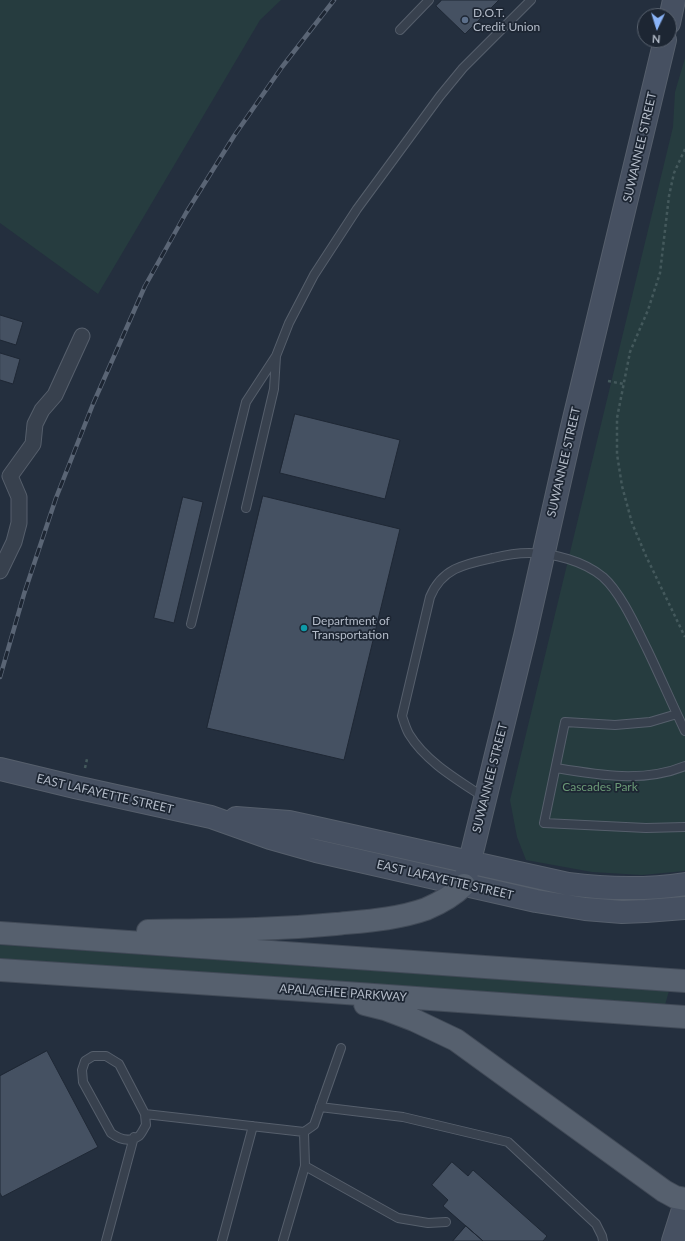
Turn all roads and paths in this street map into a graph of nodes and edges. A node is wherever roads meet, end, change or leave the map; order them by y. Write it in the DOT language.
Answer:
graph roads {
  1 [pos="429,0"];
  2 [pos="531,0"];
  3 [pos="400,30"];
  4 [pos="663,48"];
  5 [pos="685,149"];
  6 [pos="82,336"];
  7 [pos="276,356"];
  8 [pos="608,381"];
  9 [pos="624,384"];
  10 [pos="5,474"];
  11 [pos="246,508"];
  12 [pos="544,554"];
  13 [pos="0,571"];
  14 [pos="191,624"];
  15 [pos="685,637"];
  16 [pos="677,714"];
  17 [pos="685,731"];
  18 [pos="87,759"];
  19 [pos="685,766"];
  20 [pos="556,768"];
  21 [pos="0,769"];
  22 [pos="84,773"];
  23 [pos="485,799"];
  24 [pos="211,817"];
  25 [pos="685,827"];
  26 [pos="470,862"];
  27 [pos="684,884"];
  28 [pos="464,885"];
  29 [pos="685,908"];
  30 [pos="622,912"];
  31 [pos="685,922"];
  32 [pos="0,933"];
  33 [pos="0,970"];
  34 [pos="679,980"];
  35 [pos="289,989"];
  36 [pos="685,1017"];
  37 [pos="341,1048"];
  38 [pos="320,1107"];
  39 [pos="145,1114"];
  40 [pos="252,1126"];
  41 [pos="304,1132"];
  42 [pos="134,1137"];
  43 [pos="305,1166"];
  44 [pos="685,1200"];
  45 [pos="685,1203"];
  46 [pos="446,1222"];
  47 [pos="106,1241"];
  48 [pos="222,1241"];
  49 [pos="283,1241"];
  50 [pos="603,1241"];
  51 [pos="673,1241"];
  1 -- 3 [label="lane"];
  2 -- 7 [label="lane"];
  4 -- 12 [label="street, SUWANNEE STREET"];
  5 -- 9 [label="path"];
  6 -- 10 [label="street"];
  7 -- 11 [label="lane"];
  7 -- 14 [label="lane"];
  8 -- 9 [label="path"];
  9 -- 15 [label="path"];
  10 -- 13 [label="street"];
  12 -- 16 [label="lane"];
  12 -- 23 [label="street, SUWANNEE STREET"];
  12 -- 23 [label="lane"];
  16 -- 17 [label="lane"];
  16 -- 20 [label="lane"];
  18 -- 22 [label="path"];
  19 -- 20 [label="lane"];
  20 -- 25 [label="lane"];
  21 -- 24 [label="street, EAST LAFAYETTE STREET"];
  23 -- 26 [label="street, SUWANNEE STREET"];
  24 -- 26 [label="street, EAST LAFAYETTE STREET"];
  24 -- 28 [label="street, EAST LAFAYETTE STREET"];
  26 -- 27 [label="street, EAST LAFAYETTE STREET"];
  26 -- 28 [label="street, SUWANNEE STREET"];
  28 -- 30 [label="street, EAST LAFAYETTE STREET"];
  28 -- 32 [label="main road"];
  29 -- 30 [label="street, EAST LAFAYETTE STREET"];
  30 -- 31 [label="street"];
  32 -- 34 [label="main road"];
  33 -- 35 [label="main road, APALACHEE PARKWAY"];
  35 -- 36 [label="main road, APALACHEE PARKWAY"];
  35 -- 44 [label="main road"];
  37 -- 38 [label="lane"];
  38 -- 41 [label="lane"];
  38 -- 50 [label="lane"];
  39 -- 40 [label="lane"];
  39 -- 42 [label="lane"];
  39 -- 42 [label="lane"];
  40 -- 41 [label="lane"];
  40 -- 48 [label="lane"];
  41 -- 43 [label="lane"];
  42 -- 47 [label="lane"];
  43 -- 46 [label="lane"];
  43 -- 49 [label="lane"];
  45 -- 51 [label="street"];
}
